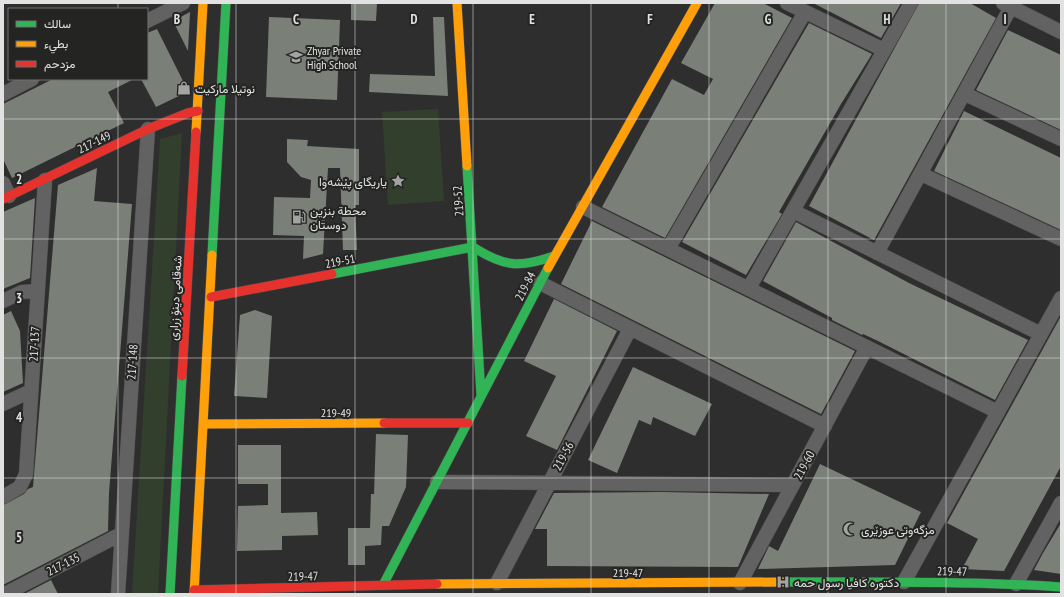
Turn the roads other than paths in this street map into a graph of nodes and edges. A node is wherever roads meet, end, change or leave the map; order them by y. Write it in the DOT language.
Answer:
graph roads {
  1 [pos="183,3"];
  2 [pos="203,3"];
  3 [pos="226,3"];
  4 [pos="457,3"];
  5 [pos="697,3"];
  6 [pos="787,3"];
  7 [pos="911,3"];
  8 [pos="1007,5"];
  9 [pos="805,12"];
  10 [pos="148,20"];
  11 [pos="1061,32"];
  12 [pos="884,50"];
  13 [pos="30,80"];
  14 [pos="3,94"];
  15 [pos="965,94"];
  16 [pos="198,111"];
  17 [pos="148,129"];
  18 [pos="1061,139"];
  19 [pos="921,174"];
  20 [pos="45,180"];
  21 [pos="3,183"];
  22 [pos="6,197"];
  23 [pos="583,206"];
  24 [pos="793,211"];
  25 [pos="1061,239"];
  26 [pos="473,247"];
  27 [pos="668,249"];
  28 [pos="878,253"];
  29 [pos="554,256"];
  30 [pos="540,283"];
  31 [pos="749,288"];
  32 [pos="37,291"];
  33 [pos="211,297"];
  34 [pos="1061,298"];
  35 [pos="3,301"];
  36 [pos="630,329"];
  37 [pos="1041,334"];
  38 [pos="867,347"];
  39 [pos="31,391"];
  40 [pos="481,397"];
  41 [pos="3,404"];
  42 [pos="998,412"];
  43 [pos="468,423"];
  44 [pos="204,424"];
  45 [pos="825,426"];
  46 [pos="437,482"];
  47 [pos="550,482"];
  48 [pos="793,484"];
  49 [pos="3,497"];
  50 [pos="1061,503"];
  51 [pos="121,534"];
  52 [pos="904,582"];
  53 [pos="497,583"];
  54 [pos="740,583"];
  55 [pos="1016,584"];
  56 [pos="383,585"];
  57 [pos="1061,587"];
  58 [pos="851,588"];
  59 [pos="942,588"];
  60 [pos="434,589"];
  61 [pos="567,589"];
  62 [pos="663,589"];
  63 [pos="763,589"];
  64 [pos="335,591"];
  65 [pos="194,592"];
  66 [pos="4,594"];
  67 [pos="118,594"];
  68 [pos="170,594"];
  1 -- 10 [label="street"];
  2 -- 16 [label="street, شەقامی دینۆ زراری"];
  3 -- 33 [label="street"];
  4 -- 26 [label="street, 219-52"];
  5 -- 23 [label="street, 219-84"];
  6 -- 9 [label="street"];
  7 -- 12 [label="street"];
  8 -- 11 [label="street"];
  8 -- 15 [label="street"];
  9 -- 12 [label="street"];
  9 -- 27 [label="street"];
  12 -- 24 [label="street"];
  13 -- 14 [label="street"];
  15 -- 18 [label="street"];
  15 -- 19 [label="street"];
  16 -- 17 [label="street, 217-149"];
  16 -- 68 [label="street, شەقامی دینۆ زراری"];
  17 -- 20 [label="street, 217-149"];
  17 -- 51 [label="street, 217-148"];
  19 -- 25 [label="street"];
  19 -- 28 [label="street"];
  20 -- 22 [label="street, 217-149"];
  20 -- 32 [label="street, 217-137"];
  21 -- 22 [label="street"];
  23 -- 27 [label="street"];
  23 -- 29 [label="street, 219-84"];
  24 -- 28 [label="street"];
  24 -- 31 [label="street"];
  26 -- 29 [label="street"];
  26 -- 33 [label="street, 219-51"];
  26 -- 40 [label="street, 219-52"];
  27 -- 31 [label="street"];
  28 -- 37 [label="street"];
  29 -- 30 [label="street, 219-84"];
  30 -- 36 [label="street"];
  30 -- 40 [label="street, 219-84"];
  31 -- 38 [label="street"];
  32 -- 35 [label="street"];
  32 -- 39 [label="street, 217-137"];
  33 -- 44 [label="street"];
  34 -- 37 [label="street"];
  36 -- 45 [label="street"];
  36 -- 47 [label="street, 219-56"];
  37 -- 42 [label="street"];
  38 -- 42 [label="street"];
  38 -- 45 [label="street, 219-60"];
  39 -- 41 [label="street"];
  39 -- 49 [label="street, 217-137"];
  40 -- 43 [label="street, 219-84"];
  42 -- 52 [label="street"];
  43 -- 44 [label="street, 219-49"];
  43 -- 46 [label="street, 219-84"];
  44 -- 65 [label="street"];
  45 -- 48 [label="street, 219-60"];
  46 -- 47 [label="street"];
  46 -- 56 [label="street, 219-84"];
  47 -- 48 [label="street"];
  47 -- 53 [label="street, 219-56"];
  48 -- 54 [label="street, 219-60"];
  50 -- 55 [label="street"];
  51 -- 66 [label="street, 217-135"];
  51 -- 67 [label="street, 217-148"];
  52 -- 58 [label="street, 219-47"];
  52 -- 59 [label="street, 219-47"];
  53 -- 60 [label="street, 219-47"];
  53 -- 61 [label="street, 219-47"];
  54 -- 62 [label="street, 219-47"];
  54 -- 63 [label="street, 219-47"];
  55 -- 57 [label="street, 219-47"];
  55 -- 59 [label="street, 219-47"];
  56 -- 60 [label="street, 219-47"];
  56 -- 64 [label="street, 219-47"];
  58 -- 63 [label="street, 219-47"];
  61 -- 62 [label="street, 219-47"];
  64 -- 65 [label="street, 219-47"];
}
